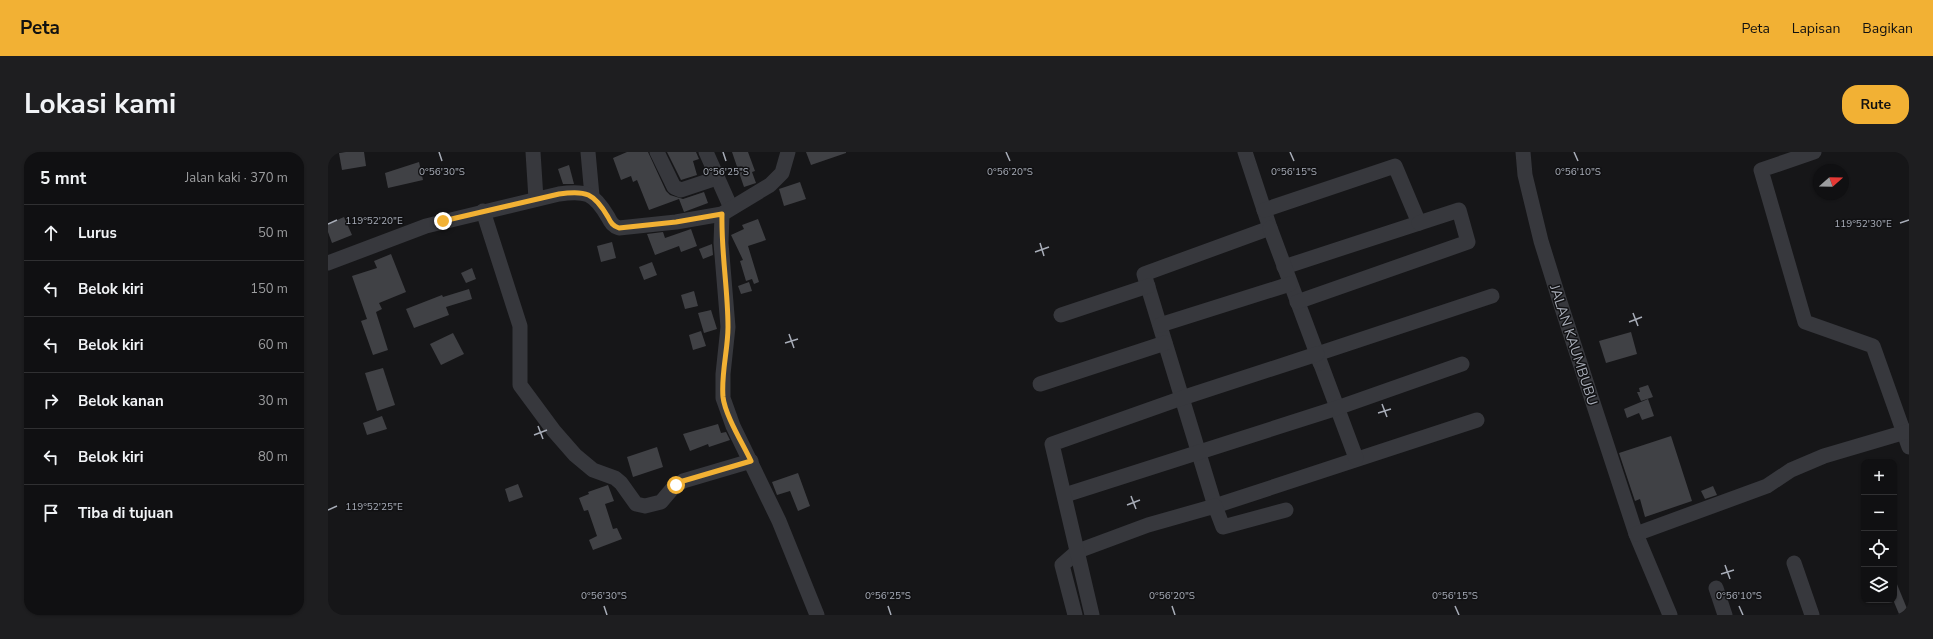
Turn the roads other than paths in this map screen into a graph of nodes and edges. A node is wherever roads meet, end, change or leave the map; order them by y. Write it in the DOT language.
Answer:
graph roads {
  1 [pos="533,152"];
  2 [pos="588,152"];
  3 [pos="657,152"];
  4 [pos="706,152"];
  5 [pos="788,152"];
  6 [pos="1245,152"];
  7 [pos="1523,152"];
  8 [pos="1814,152"];
  9 [pos="717,178"];
  10 [pos="592,196"];
  11 [pos="536,199"];
  12 [pos="1264,210"];
  13 [pos="483,211"];
  14 [pos="726,211"];
  15 [pos="1419,223"];
  16 [pos="1270,228"];
  17 [pos="328,263"];
  18 [pos="1284,267"];
  19 [pos="1290,284"];
  20 [pos="1148,286"];
  21 [pos="1492,296"];
  22 [pos="1297,302"];
  23 [pos="1061,315"];
  24 [pos="1160,325"];
  25 [pos="1165,342"];
  26 [pos="1317,354"];
  27 [pos="1462,364"];
  28 [pos="1040,384"];
  29 [pos="1182,398"];
  30 [pos="1337,408"];
  31 [pos="1477,420"];
  32 [pos="1907,432"];
  33 [pos="1909,447"];
  34 [pos="1199,451"];
  35 [pos="1356,458"];
  36 [pos="751,461"];
  37 [pos="1065,495"];
  38 [pos="1216,506"];
  39 [pos="1286,510"];
  40 [pos="1636,534"];
  41 [pos="1078,551"];
  42 [pos="1794,563"];
  43 [pos="1716,588"];
  44 [pos="817,615"];
  45 [pos="1075,615"];
  46 [pos="1092,615"];
  47 [pos="1670,615"];
  48 [pos="1725,615"];
  49 [pos="1812,615"];
  1 -- 11 [label="street"];
  2 -- 10 [label="street"];
  3 -- 9 [label="street"];
  4 -- 9 [label="street"];
  5 -- 14 [label="street"];
  6 -- 12 [label="street"];
  7 -- 40 [label="street, JALAN KAUMBUBU"];
  8 -- 32 [label="street"];
  9 -- 14 [label="street"];
  10 -- 11 [label="street"];
  10 -- 14 [label="street"];
  11 -- 13 [label="street"];
  12 -- 15 [label="street"];
  12 -- 16 [label="street"];
  13 -- 17 [label="street"];
  13 -- 36 [label="street"];
  14 -- 36 [label="street"];
  15 -- 18 [label="street"];
  15 -- 22 [label="street"];
  16 -- 18 [label="street"];
  16 -- 20 [label="street"];
  18 -- 19 [label="street"];
  19 -- 22 [label="street"];
  19 -- 24 [label="street"];
  20 -- 23 [label="street"];
  20 -- 24 [label="street"];
  21 -- 26 [label="street"];
  22 -- 26 [label="street"];
  24 -- 25 [label="street"];
  25 -- 28 [label="street"];
  25 -- 29 [label="street"];
  26 -- 29 [label="street"];
  26 -- 30 [label="street"];
  27 -- 30 [label="street"];
  29 -- 34 [label="street"];
  29 -- 37 [label="street"];
  30 -- 34 [label="street"];
  30 -- 35 [label="street"];
  31 -- 35 [label="street"];
  32 -- 33 [label="street"];
  32 -- 40 [label="street"];
  34 -- 37 [label="street"];
  34 -- 38 [label="street"];
  35 -- 38 [label="street"];
  36 -- 44 [label="street"];
  37 -- 41 [label="street"];
  38 -- 39 [label="street"];
  38 -- 41 [label="street"];
  40 -- 47 [label="street, JALAN KAUMBUBU"];
  41 -- 45 [label="street"];
  41 -- 46 [label="street"];
  42 -- 49 [label="street"];
  43 -- 48 [label="street"];
}
